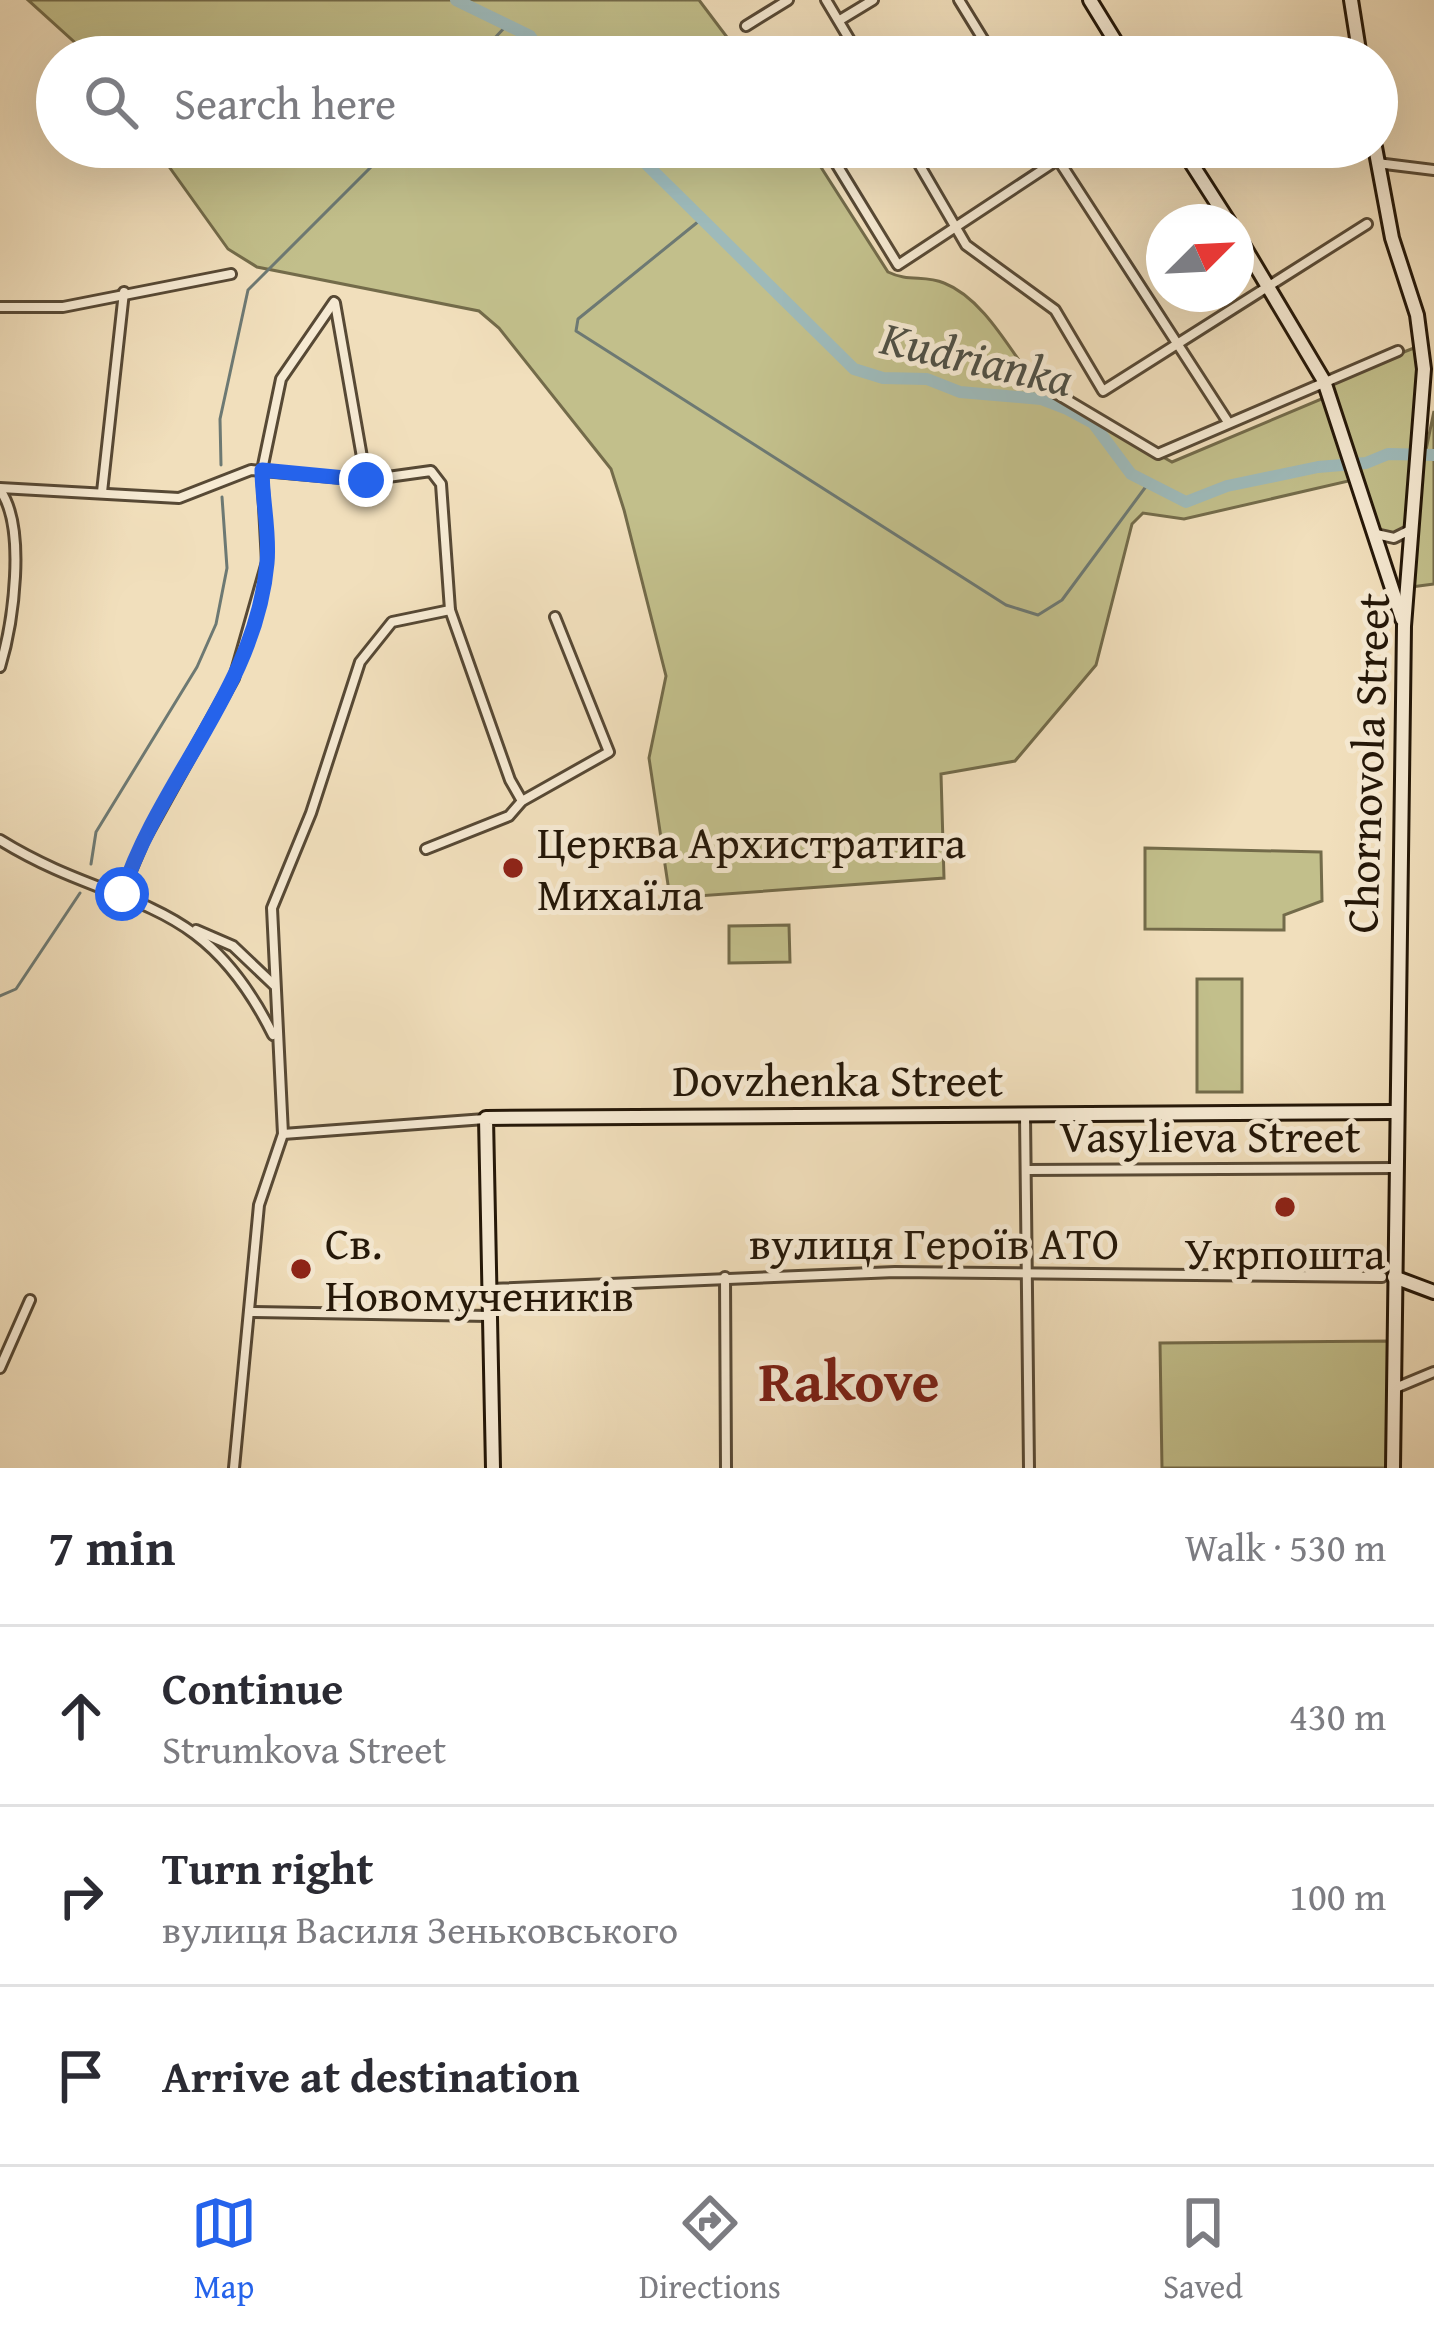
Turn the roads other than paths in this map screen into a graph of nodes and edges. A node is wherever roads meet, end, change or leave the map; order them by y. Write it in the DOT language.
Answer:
graph roads {
  1 [pos="788,0"];
  2 [pos="826,0"];
  3 [pos="873,0"];
  4 [pos="959,0"];
  5 [pos="1090,0"];
  6 [pos="1351,0"];
  7 [pos="839,20"];
  8 [pos="746,26"];
  9 [pos="848,36"];
  10 [pos="981,36"];
  11 [pos="1112,36"];
  12 [pos="1357,36"];
  13 [pos="1398,166"];
  14 [pos="839,168"];
  15 [pos="921,168"];
  16 [pos="1044,168"];
  17 [pos="1064,168"];
  18 [pos="1194,168"];
  19 [pos="1379,168"];
  20 [pos="1434,170"];
  21 [pos="1217,204"];
  22 [pos="1367,224"];
  23 [pos="955,227"];
  24 [pos="1254,261"];
  25 [pos="231,274"];
  26 [pos="1270,286"];
  27 [pos="124,292"];
  28 [pos="0,307"];
  29 [pos="1179,345"];
  30 [pos="1397,351"];
  31 [pos="1324,381"];
  32 [pos="1047,388"];
  33 [pos="1228,422"];
  34 [pos="262,470"];
  35 [pos="366,480"];
  36 [pos="0,489"];
  37 [pos="102,492"];
  38 [pos="1413,528"];
  39 [pos="1374,532"];
  40 [pos="450,610"];
  41 [pos="555,617"];
  42 [pos="1404,626"];
  43 [pos="0,668"];
  44 [pos="522,801"];
  45 [pos="0,840"];
  46 [pos="426,849"];
  47 [pos="122,894"];
  48 [pos="195,929"];
  49 [pos="274,985"];
  50 [pos="274,1038"];
  51 [pos="1394,1112"];
  52 [pos="1025,1114"];
  53 [pos="486,1118"];
  54 [pos="283,1134"];
  55 [pos="1394,1168"];
  56 [pos="1026,1170"];
  57 [pos="1027,1273"];
  58 [pos="724,1277"];
  59 [pos="1388,1277"];
  60 [pos="490,1289"];
  61 [pos="1434,1292"];
  62 [pos="30,1300"];
  63 [pos="249,1312"];
  64 [pos="490,1316"];
  65 [pos="0,1367"];
  66 [pos="1434,1372"];
  67 [pos="1394,1389"];
  68 [pos="234,1468"];
  69 [pos="494,1468"];
  70 [pos="726,1468"];
  71 [pos="1029,1468"];
  72 [pos="1393,1468"];
  1 -- 8 [label="street"];
  2 -- 7 [label="street"];
  3 -- 7 [label="street"];
  4 -- 10 [label="street"];
  5 -- 11 [label="street"];
  6 -- 12 [label="street"];
  7 -- 9 [label="street"];
  13 -- 20 [label="street"];
  14 -- 23 [label="street"];
  15 -- 23 [label="street"];
  16 -- 23 [label="street"];
  17 -- 29 [label="street"];
  18 -- 21 [label="street"];
  19 -- 38 [label="street, Chornovola Street"];
  22 -- 26 [label="street"];
  23 -- 29 [label="street"];
  24 -- 26 [label="street"];
  25 -- 27 [label="street"];
  26 -- 29 [label="street"];
  26 -- 31 [label="street"];
  27 -- 28 [label="street"];
  27 -- 37 [label="street"];
  29 -- 33 [label="street"];
  30 -- 31 [label="street"];
  31 -- 33 [label="street"];
  31 -- 39 [label="street"];
  32 -- 33 [label="street"];
  34 -- 35 [label="street"];
  34 -- 35 [label="street"];
  34 -- 37 [label="street"];
  34 -- 47 [label="street"];
  35 -- 40 [label="street"];
  36 -- 37 [label="street"];
  36 -- 43 [label="street"];
  38 -- 39 [label="street"];
  38 -- 42 [label="street, Chornovola Street"];
  39 -- 42 [label="street"];
  40 -- 44 [label="street"];
  40 -- 49 [label="street"];
  41 -- 44 [label="street"];
  42 -- 51 [label="street, Chornovola Street"];
  44 -- 46 [label="street"];
  45 -- 47 [label="street"];
  47 -- 48 [label="street"];
  48 -- 49 [label="street"];
  48 -- 50 [label="street"];
  49 -- 50 [label="street"];
  50 -- 54 [label="street"];
  51 -- 52 [label="street, Dovzhenka Street"];
  51 -- 55 [label="street, Chornovola Street"];
  52 -- 53 [label="street, Dovzhenka Street"];
  52 -- 56 [label="street"];
  53 -- 54 [label="street, Dovzhenka Street"];
  53 -- 60 [label="street"];
  54 -- 63 [label="street"];
  55 -- 56 [label="street, Vasylieva Street"];
  55 -- 59 [label="street, Chornovola Street"];
  56 -- 57 [label="street"];
  57 -- 58 [label="street, вулиця Героїв АТО"];
  57 -- 59 [label="street, вулиця Героїв АТО"];
  57 -- 71 [label="street"];
  58 -- 60 [label="street, вулиця Героїв АТО"];
  58 -- 70 [label="street"];
  59 -- 61 [label="street"];
  59 -- 67 [label="street, Chornovola Street"];
  60 -- 64 [label="street"];
  62 -- 65 [label="street"];
  63 -- 64 [label="street"];
  63 -- 68 [label="street"];
  64 -- 69 [label="street"];
  66 -- 67 [label="street"];
  67 -- 72 [label="street, Chornovola Street"];
}
